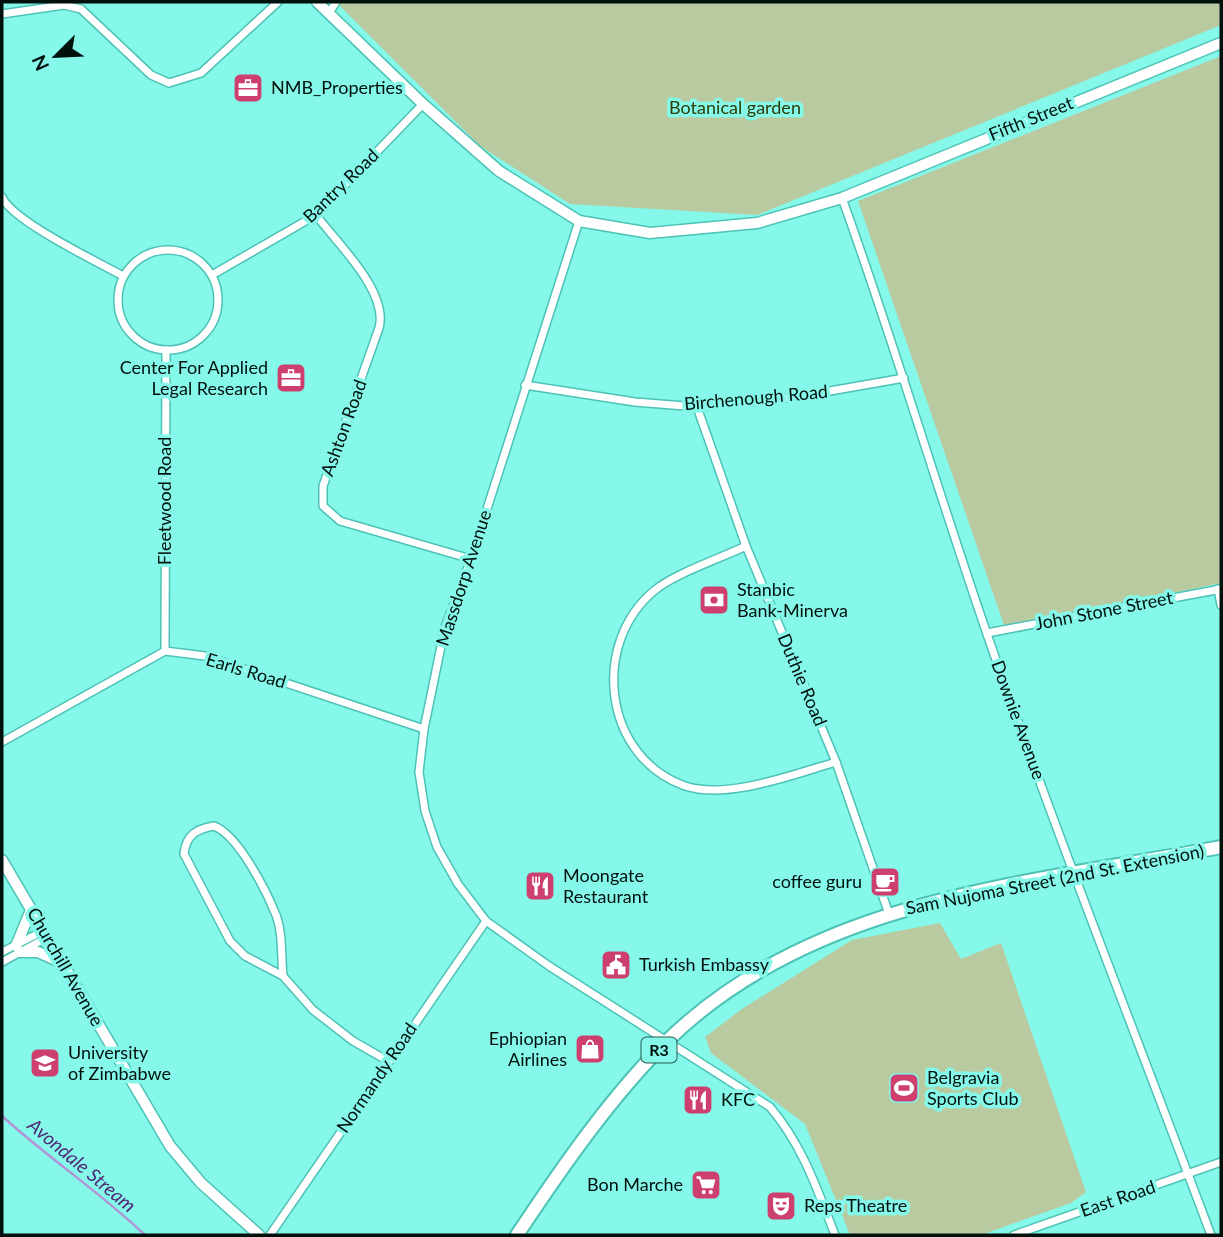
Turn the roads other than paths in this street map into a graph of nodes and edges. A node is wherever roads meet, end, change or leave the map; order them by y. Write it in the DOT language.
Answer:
graph roads {
  1 [pos="278,2"];
  2 [pos="317,2"];
  3 [pos="336,2"];
  4 [pos="329,13"];
  5 [pos="2,14"];
  6 [pos="1221,43"];
  7 [pos="423,104"];
  8 [pos="2,197"];
  9 [pos="842,198"];
  10 [pos="316,215"];
  11 [pos="579,221"];
  12 [pos="212,275"];
  13 [pos="123,276"];
  14 [pos="166,350"];
  15 [pos="904,378"];
  16 [pos="525,385"];
  17 [pos="697,407"];
  18 [pos="746,546"];
  19 [pos="471,559"];
  20 [pos="1220,589"];
  21 [pos="1221,605"];
  22 [pos="987,633"];
  23 [pos="165,651"];
  24 [pos="424,729"];
  25 [pos="2,742"];
  26 [pos="836,762"];
  27 [pos="1221,847"];
  28 [pos="2,860"];
  29 [pos="1073,875"];
  30 [pos="31,910"];
  31 [pos="889,914"];
  32 [pos="486,921"];
  33 [pos="45,935"];
  34 [pos="18,949"];
  35 [pos="2,952"];
  36 [pos="2,962"];
  37 [pos="62,963"];
  38 [pos="283,976"];
  39 [pos="667,1041"];
  40 [pos="388,1060"];
  41 [pos="1221,1163"];
  42 [pos="1188,1175"];
  43 [pos="259,1235"];
  44 [pos="270,1235"];
  45 [pos="517,1235"];
  46 [pos="835,1235"];
  47 [pos="1014,1235"];
  48 [pos="1211,1235"];
  1 -- 5 [label="street"];
  2 -- 4 [label="street"];
  3 -- 4 [label="street"];
  4 -- 7 [label="street"];
  6 -- 9 [label="street, Fifth Street"];
  7 -- 10 [label="street, Bantry Road"];
  7 -- 11 [label="street"];
  8 -- 13 [label="street"];
  9 -- 11 [label="street, Fifth Street"];
  9 -- 15 [label="street, Downie Avenue"];
  10 -- 12 [label="street, Bantry Road"];
  10 -- 19 [label="street, Ashton Road"];
  11 -- 16 [label="street, Massdorp Avenue"];
  12 -- 13 [label="street"];
  12 -- 14 [label="street"];
  13 -- 14 [label="street"];
  14 -- 23 [label="street, Fleetwood Road"];
  15 -- 17 [label="street, Birchenough Road"];
  15 -- 22 [label="street, Downie Avenue"];
  16 -- 17 [label="street, Birchenough Road"];
  16 -- 19 [label="street, Massdorp Avenue"];
  17 -- 18 [label="street, Duthie Road"];
  18 -- 26 [label="street, Duthie Road"];
  18 -- 26 [label="street"];
  19 -- 24 [label="street, Massdorp Avenue"];
  20 -- 21 [label="street"];
  20 -- 22 [label="street, John Stone Street"];
  22 -- 29 [label="street, Downie Avenue"];
  23 -- 24 [label="street, Earls Road"];
  23 -- 25 [label="street"];
  24 -- 32 [label="street, Massdorp Avenue"];
  26 -- 31 [label="street, Duthie Road"];
  27 -- 29 [label="highway, Sam Nujoma Street (2nd St. Extension) / R3"];
  28 -- 30 [label="street, Churchill Avenue"];
  29 -- 31 [label="highway, Sam Nujoma Street (2nd St. Extension) / R3"];
  29 -- 42 [label="street, Downie Avenue"];
  30 -- 33 [label="street, Churchill Avenue"];
  30 -- 34 [label="street"];
  31 -- 39 [label="highway, Sam Nujoma Street (2nd St. Extension) / R3"];
  32 -- 39 [label="street, Massdorp Avenue"];
  32 -- 40 [label="street, Normandy Road"];
  33 -- 34 [label="street"];
  33 -- 37 [label="street, Churchill Avenue"];
  34 -- 35 [label="street"];
  34 -- 36 [label="street"];
  34 -- 37 [label="street"];
  37 -- 43 [label="street, Churchill Avenue"];
  38 -- 38 [label="street"];
  38 -- 40 [label="street"];
  39 -- 45 [label="highway, Sam Nujoma Street (2nd St. Extension) / R3"];
  39 -- 46 [label="street, Massdorp Avenue"];
  40 -- 44 [label="street, Normandy Road"];
  41 -- 42 [label="street, East Road"];
  42 -- 47 [label="street, East Road"];
  42 -- 48 [label="street, Downie Avenue"];
}
